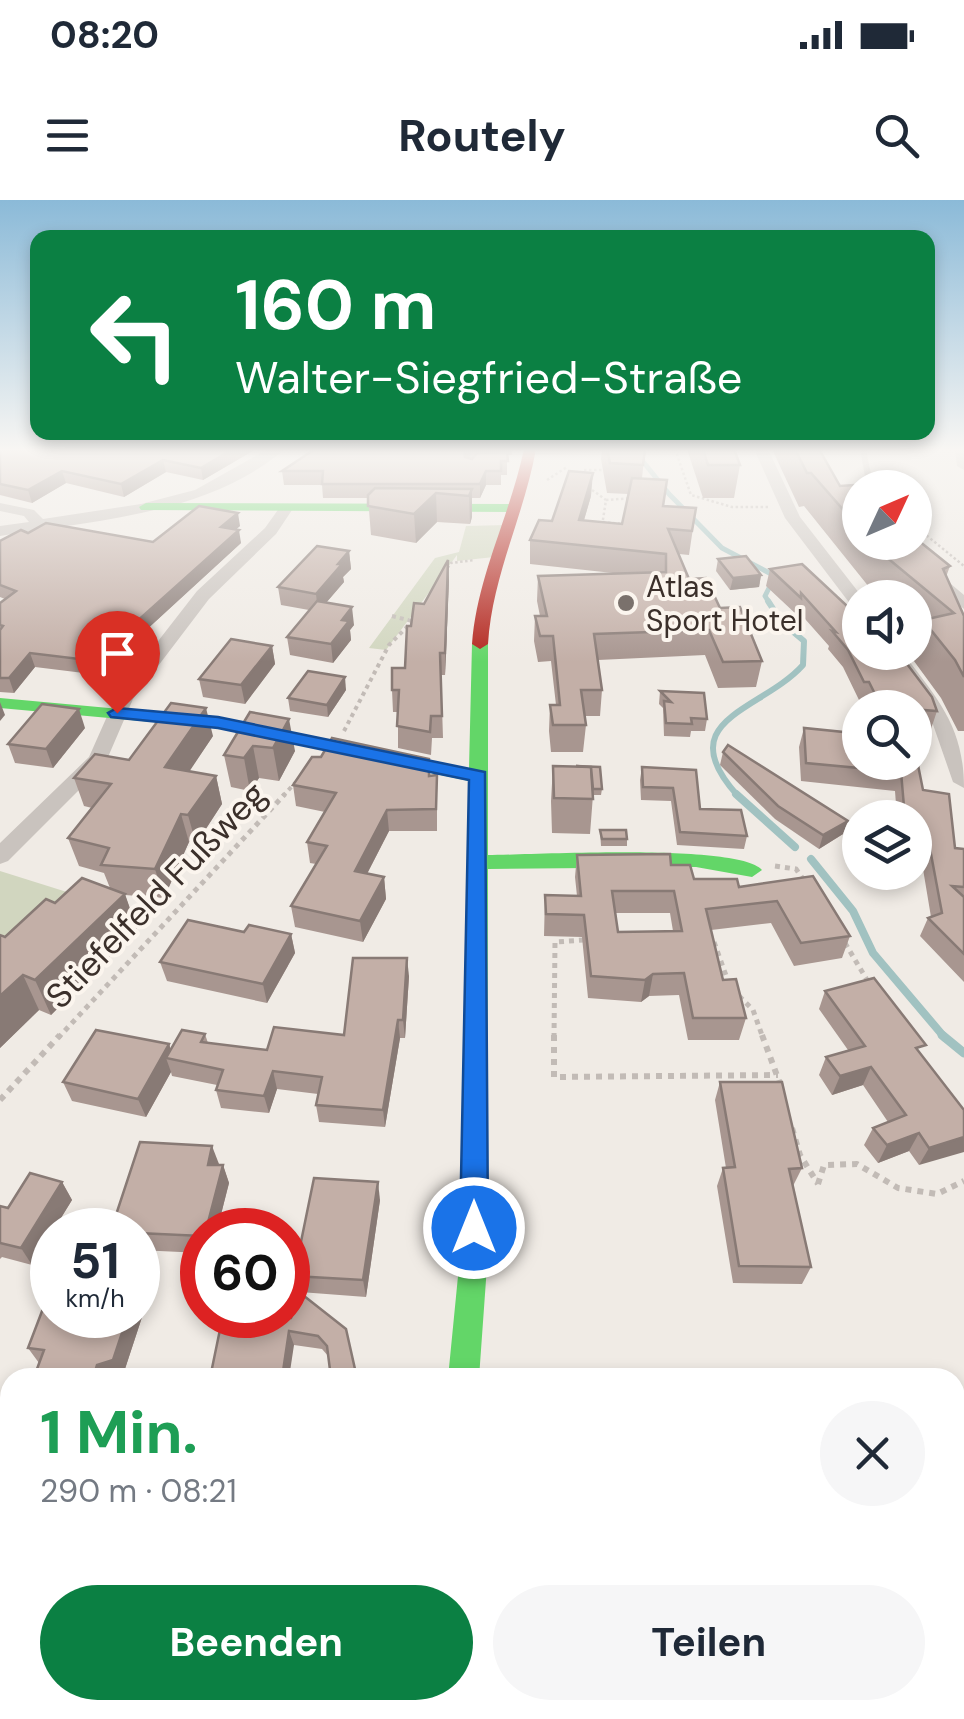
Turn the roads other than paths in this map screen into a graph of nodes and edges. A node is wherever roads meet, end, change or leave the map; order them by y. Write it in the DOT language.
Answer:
graph roads {
  1 [pos="35,520"];
  2 [pos="64,520"];
  3 [pos="278,520"];
  4 [pos="508,520"];
  5 [pos="796,520"];
  6 [pos="38,524"];
  7 [pos="0,531"];
  8 [pos="912,560"];
  9 [pos="842,581"];
  10 [pos="964,604"];
  11 [pos="906,670"];
  12 [pos="0,703"];
  13 [pos="117,713"];
  14 [pos="478,776"];
  15 [pos="964,782"];
  16 [pos="0,856"];
  17 [pos="477,862"];
  18 [pos="757,868"];
  19 [pos="465,1368"];
  1 -- 6 [label="street"];
  2 -- 6 [label="street"];
  3 -- 13 [label="street"];
  4 -- 14 [label="main road"];
  5 -- 9 [label="street"];
  6 -- 7 [label="street"];
  8 -- 10 [label="street"];
  11 -- 15 [label="street"];
  12 -- 13 [label="main road"];
  13 -- 14 [label="main road"];
  13 -- 16 [label="street"];
  14 -- 17 [label="main road"];
  17 -- 18 [label="main road"];
  17 -- 19 [label="main road"];
}
